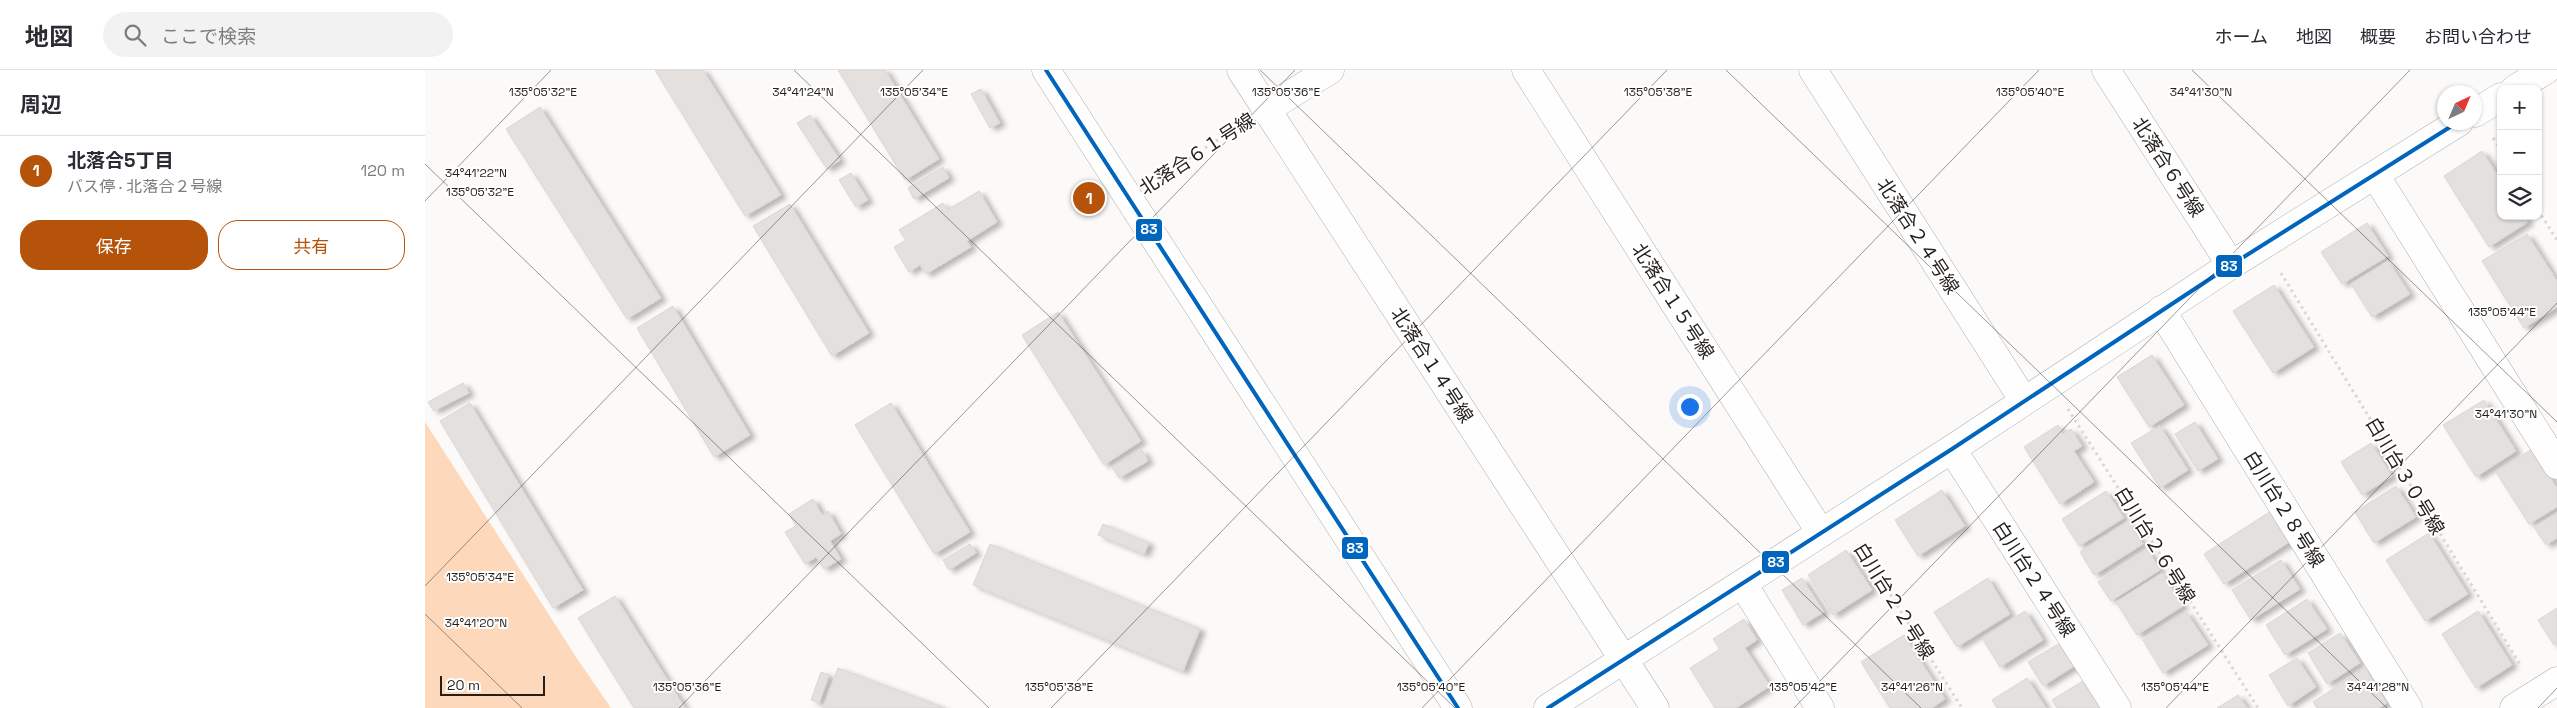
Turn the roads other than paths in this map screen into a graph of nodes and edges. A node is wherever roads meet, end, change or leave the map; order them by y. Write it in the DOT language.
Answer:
graph roads {
  1 [pos="1046,70"];
  2 [pos="1241,70"];
  3 [pos="1330,70"];
  4 [pos="1525,70"];
  5 [pos="1813,70"];
  6 [pos="2106,70"];
  7 [pos="2546,70"];
  8 [pos="2522,85"];
  9 [pos="2497,99"];
  10 [pos="2482,109"];
  11 [pos="1265,110"];
  12 [pos="2446,130"];
  13 [pos="2375,175"];
  14 [pos="2231,264"];
  15 [pos="2161,310"];
  16 [pos="2024,401"];
  17 [pos="1952,449"];
  18 [pos="2557,465"];
  19 [pos="1832,526"];
  20 [pos="1743,584"];
  21 [pos="1624,659"];
  22 [pos="2547,687"];
  23 [pos="1459,708"];
  24 [pos="1547,708"];
  25 [pos="1655,708"];
  26 [pos="1820,708"];
  27 [pos="2117,708"];
  28 [pos="2408,708"];
  29 [pos="2514,708"];
  1 -- 23 [label="street"];
  2 -- 11 [label="street, 北落合１４号線"];
  3 -- 11 [label="street"];
  4 -- 19 [label="street, 北落合１５号線"];
  5 -- 16 [label="street, 北落合２４号線"];
  6 -- 14 [label="street, 北落合６号線"];
  7 -- 8 [label="street"];
  9 -- 10 [label="street"];
  11 -- 21 [label="street, 北落合１４号線"];
  12 -- 13 [label="street"];
  13 -- 14 [label="street"];
  13 -- 18 [label="street"];
  14 -- 15 [label="street"];
  15 -- 16 [label="street"];
  15 -- 28 [label="street, 白川台２８号線"];
  16 -- 17 [label="street"];
  17 -- 19 [label="street"];
  17 -- 27 [label="street, 白川台２４号線"];
  19 -- 20 [label="street"];
  20 -- 21 [label="street"];
  20 -- 26 [label="street"];
  21 -- 24 [label="street"];
  21 -- 25 [label="street, 北落合１４号線"];
  22 -- 29 [label="street"];
}
